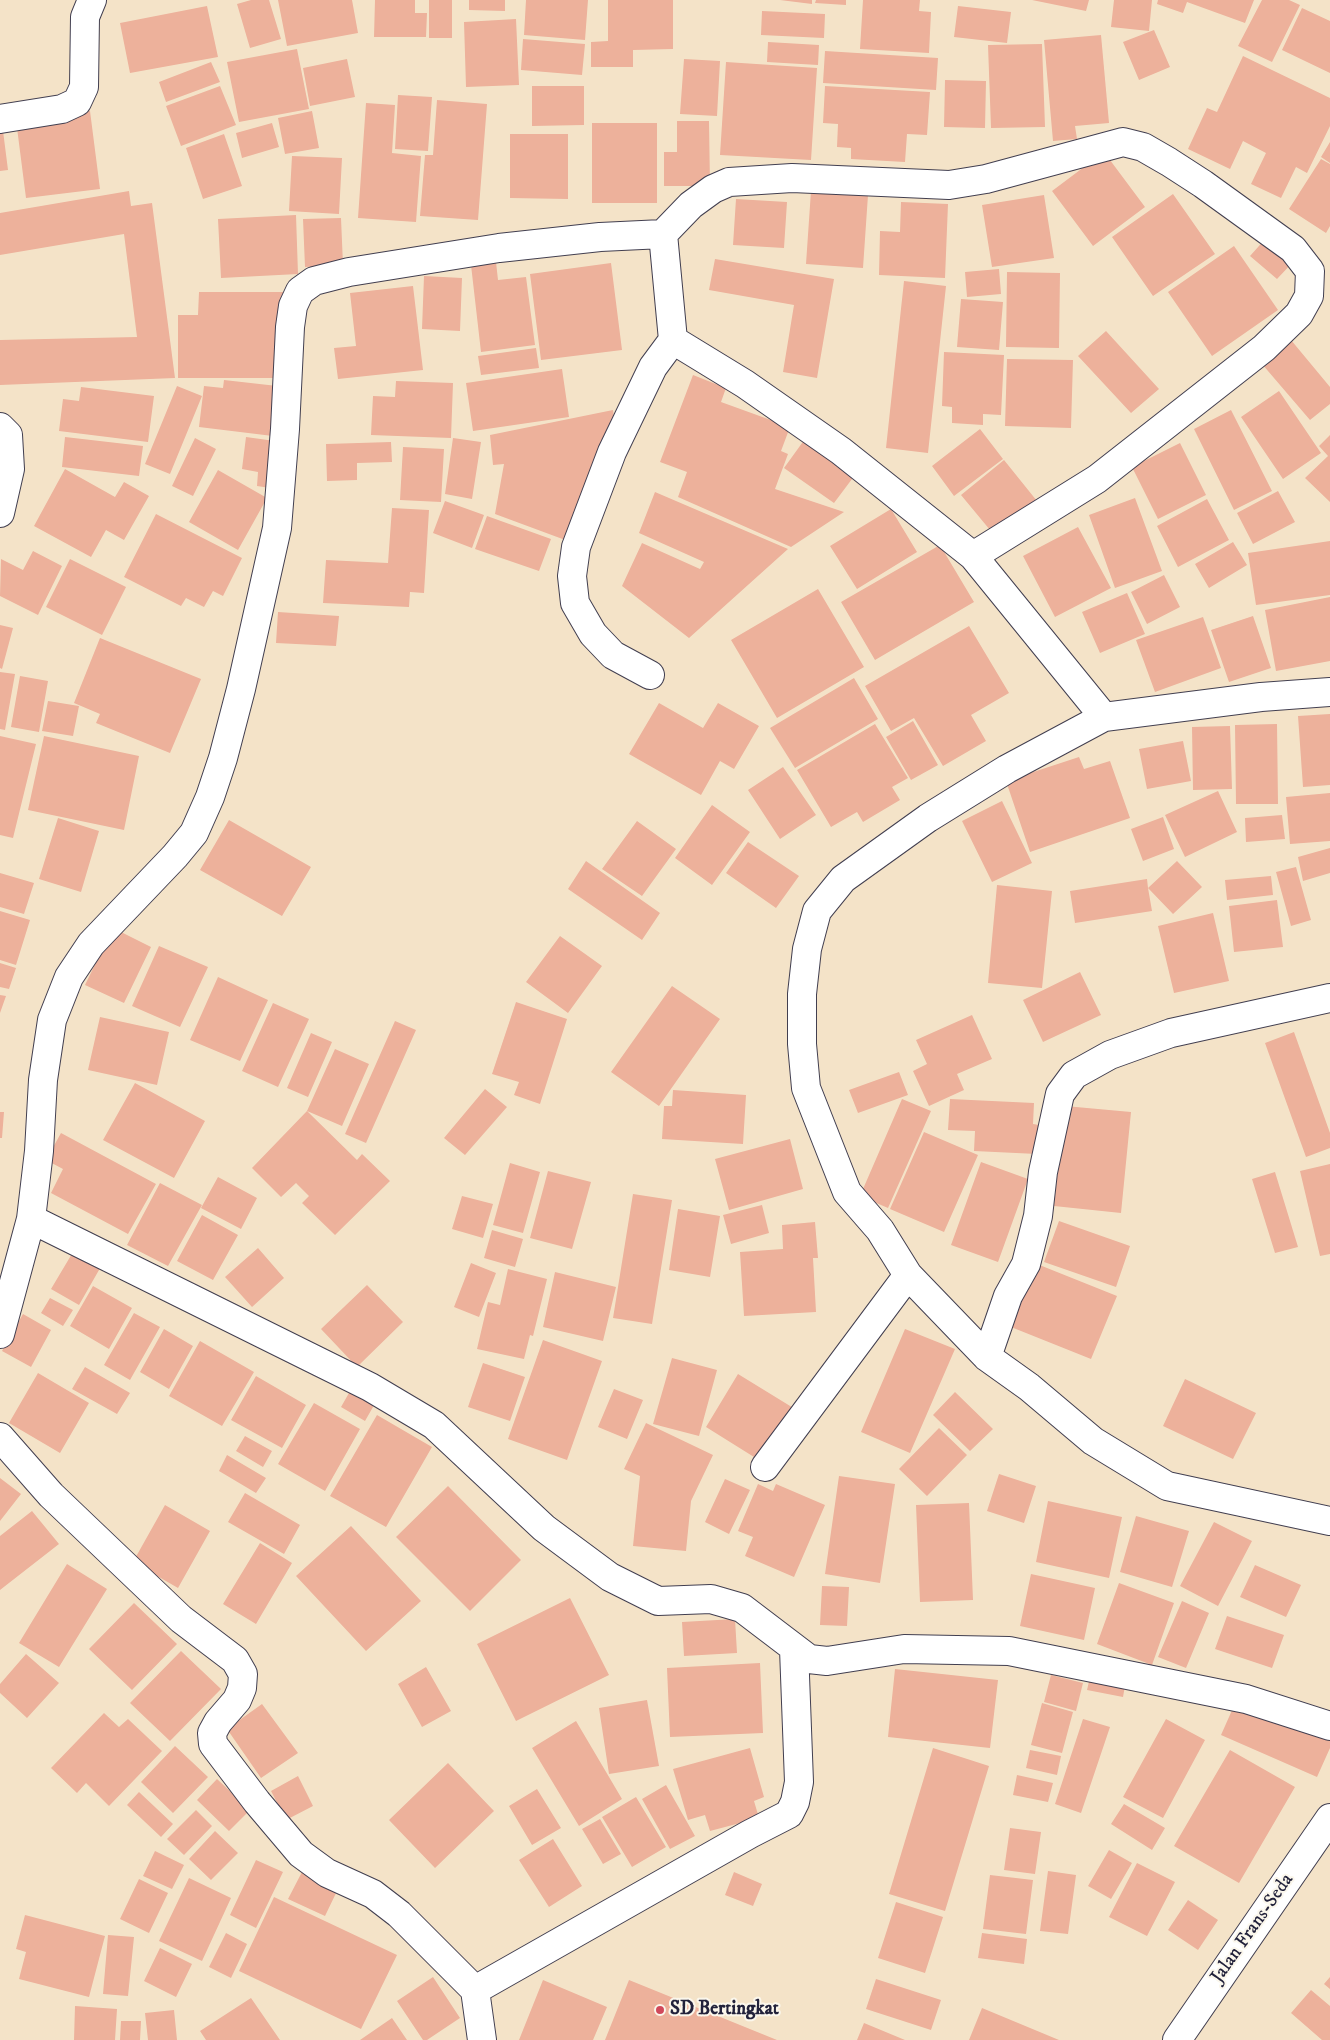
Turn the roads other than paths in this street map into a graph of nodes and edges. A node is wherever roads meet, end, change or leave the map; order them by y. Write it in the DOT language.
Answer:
graph roads {
  1 [pos="92,0"];
  2 [pos="0,119"];
  3 [pos="663,234"];
  4 [pos="673,340"];
  5 [pos="0,427"];
  6 [pos="0,513"];
  7 [pos="973,556"];
  8 [pos="650,675"];
  9 [pos="1330,692"];
  10 [pos="1104,717"];
  11 [pos="1330,998"];
  12 [pos="31,1219"];
  13 [pos="908,1275"];
  14 [pos="0,1334"];
  15 [pos="987,1357"];
  16 [pos="0,1437"];
  17 [pos="765,1467"];
  18 [pos="1330,1521"];
  19 [pos="794,1649"];
  20 [pos="1330,1726"];
  21 [pos="1330,1818"];
  22 [pos="475,1990"];
  23 [pos="482,2040"];
  24 [pos="1177,2040"];
  1 -- 2 [label="street"];
  3 -- 4 [label="street"];
  3 -- 7 [label="street"];
  3 -- 12 [label="street"];
  4 -- 7 [label="street"];
  4 -- 8 [label="street"];
  5 -- 6 [label="street"];
  7 -- 10 [label="street"];
  9 -- 10 [label="street"];
  10 -- 13 [label="street"];
  11 -- 15 [label="street"];
  12 -- 14 [label="street"];
  12 -- 19 [label="street"];
  13 -- 15 [label="street"];
  13 -- 17 [label="street"];
  15 -- 18 [label="street"];
  16 -- 22 [label="street"];
  19 -- 20 [label="street"];
  19 -- 22 [label="street"];
  21 -- 24 [label="street, Jalan Frans-Seda"];
  22 -- 23 [label="street"];
}
